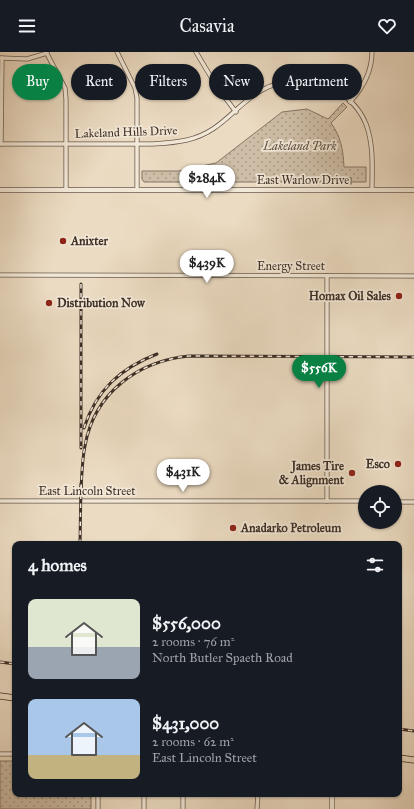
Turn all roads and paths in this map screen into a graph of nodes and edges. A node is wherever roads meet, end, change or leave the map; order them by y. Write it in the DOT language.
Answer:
graph roads {
  1 [pos="46,52"];
  2 [pos="117,52"];
  3 [pos="196,52"];
  4 [pos="372,52"];
  5 [pos="1,58"];
  6 [pos="350,102"];
  7 [pos="236,112"];
  8 [pos="0,144"];
  9 [pos="66,144"];
  10 [pos="137,144"];
  11 [pos="0,190"];
  12 [pos="66,190"];
  13 [pos="137,190"];
  14 [pos="372,190"];
  15 [pos="414,190"];
  16 [pos="0,275"];
  17 [pos="326,276"];
  18 [pos="414,276"];
  19 [pos="0,501"];
  20 [pos="326,501"];
  21 [pos="358,501"];
  22 [pos="402,502"];
  23 [pos="414,502"];
  24 [pos="0,696"];
  25 [pos="12,698"];
  26 [pos="0,754"];
  27 [pos="12,754"];
  28 [pos="402,758"];
  29 [pos="414,760"];
  30 [pos="98,797"];
  31 [pos="144,797"];
  32 [pos="182,797"];
  33 [pos="258,797"];
  34 [pos="332,797"];
  35 [pos="98,809"];
  36 [pos="144,809"];
  37 [pos="183,809"];
  38 [pos="257,809"];
  39 [pos="332,809"];
  1 -- 5 [label="street"];
  1 -- 9 [label="street"];
  2 -- 10 [label="street"];
  3 -- 7 [label="street"];
  4 -- 6 [label="street"];
  5 -- 8 [label="street"];
  6 -- 7 [label="street, Lakeland Hills Drive"];
  6 -- 14 [label="street, Lakeland Hills Drive"];
  7 -- 10 [label="street, Lakeland Hills Drive"];
  8 -- 9 [label="street, Lakeland Hills Drive"];
  9 -- 10 [label="street, Lakeland Hills Drive"];
  9 -- 12 [label="street"];
  10 -- 13 [label="street"];
  11 -- 12 [label="street, East Warlow Drive"];
  12 -- 13 [label="street, East Warlow Drive"];
  13 -- 14 [label="street, East Warlow Drive"];
  14 -- 15 [label="street, East Warlow Drive"];
  16 -- 17 [label="street, Energy Street"];
  17 -- 18 [label="street, Energy Street"];
  17 -- 20 [label="street"];
  19 -- 20 [label="street, East Lincoln Street"];
  20 -- 21 [label="street, East Lincoln Street"];
  22 -- 23 [label="street"];
  24 -- 25 [label="main road"];
  26 -- 27 [label="street"];
  28 -- 29 [label="main road"];
  30 -- 35 [label="street"];
  31 -- 36 [label="street"];
  32 -- 37 [label="street"];
  33 -- 38 [label="street"];
  34 -- 39 [label="main road"];
}
